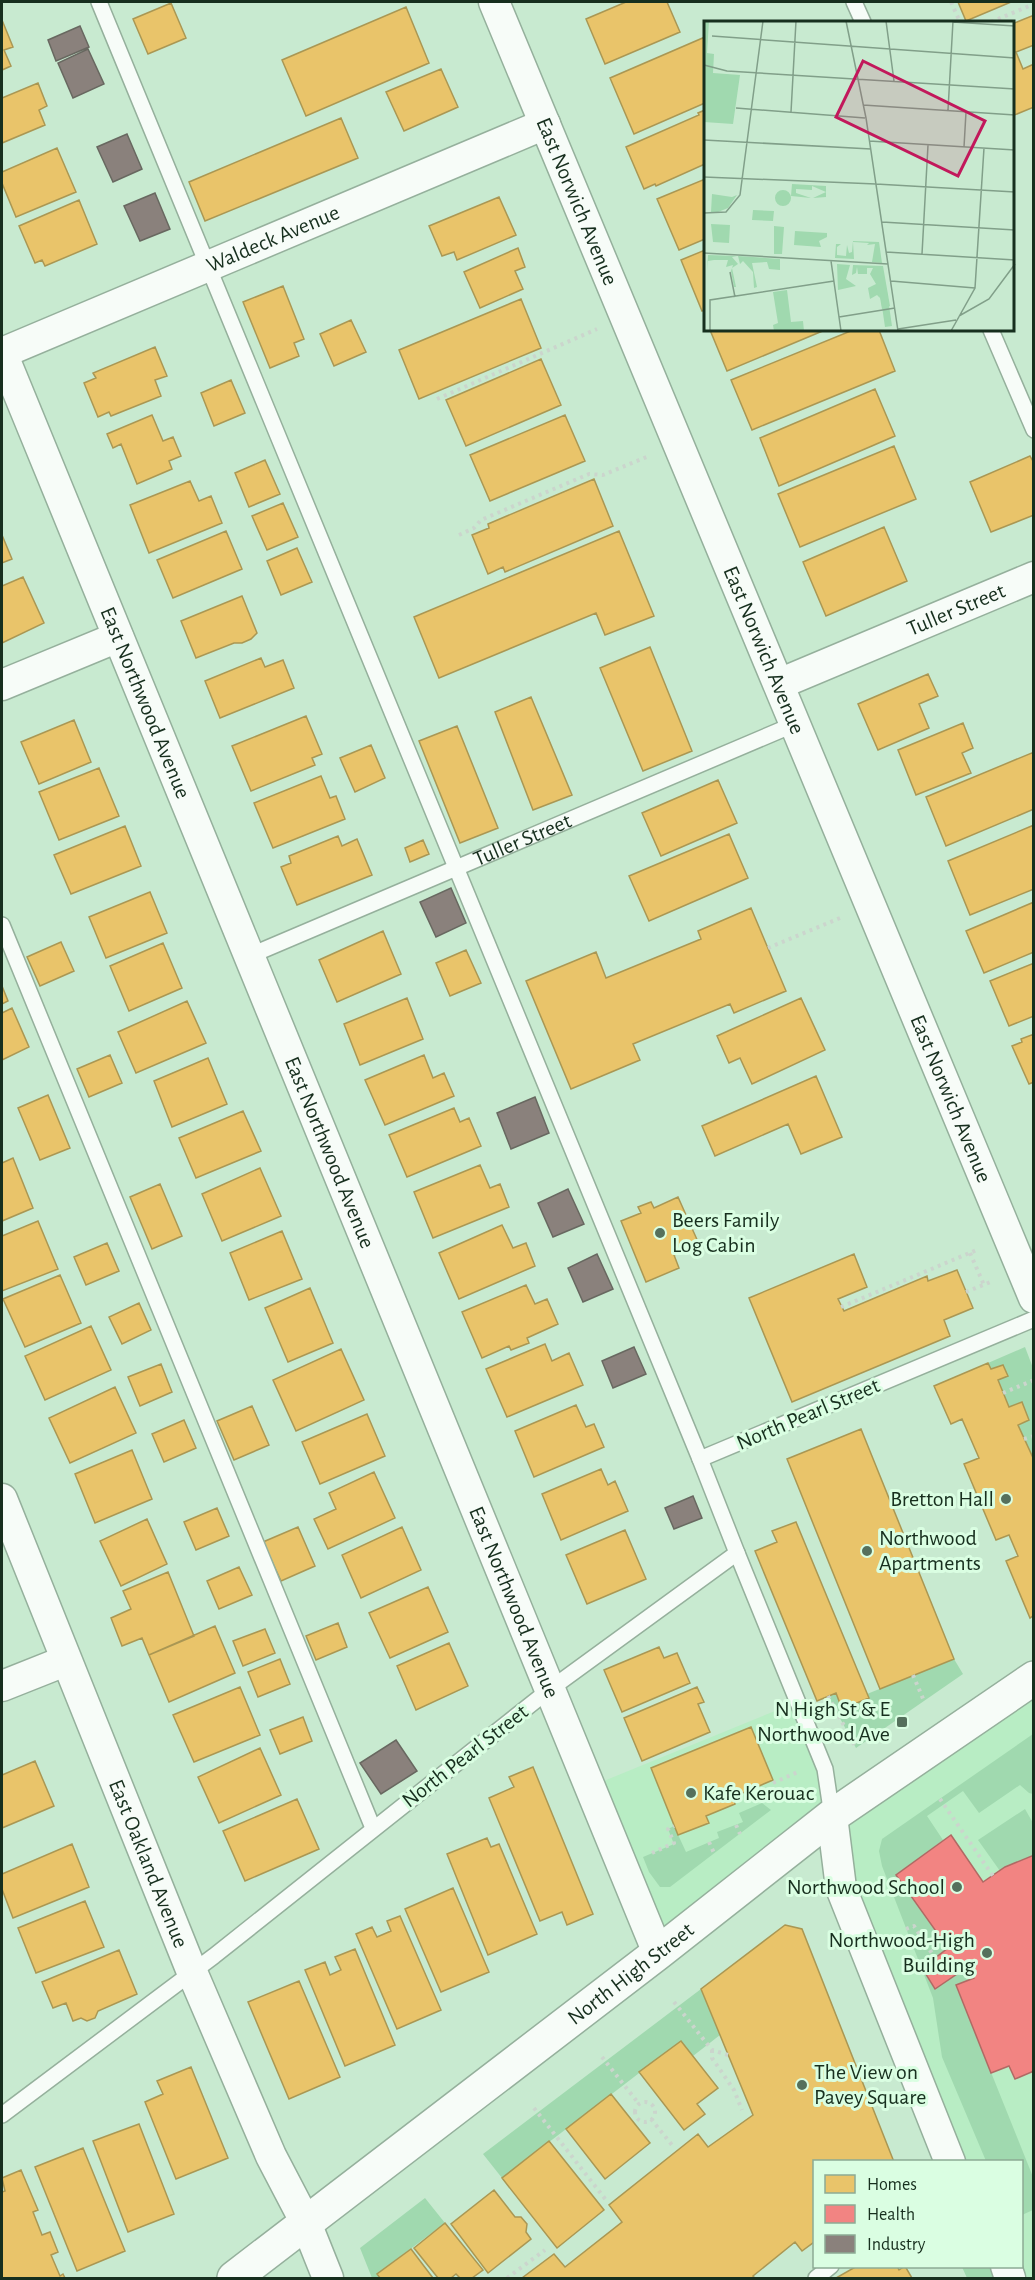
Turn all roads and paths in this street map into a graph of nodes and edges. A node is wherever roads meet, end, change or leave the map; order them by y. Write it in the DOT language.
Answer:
graph roads {
  1 [pos="99,2"];
  2 [pos="494,2"];
  3 [pos="854,2"];
  4 [pos="951,2"];
  5 [pos="1034,4"];
  6 [pos="863,21"];
  7 [pos="960,21"];
  8 [pos="993,21"];
  9 [pos="545,124"];
  10 [pos="209,266"];
  11 [pos="603,326"];
  12 [pos="992,332"];
  13 [pos="2,353"];
  14 [pos="437,399"];
  15 [pos="1034,430"];
  16 [pos="655,453"];
  17 [pos="459,535"];
  18 [pos="1034,577"];
  19 [pos="118,637"];
  20 [pos="779,684"];
  21 [pos="2,686"];
  22 [pos="795,724"];
  23 [pos="458,867"];
  24 [pos="848,915"];
  25 [pos="2,925"];
  26 [pos="768,948"];
  27 [pos="249,956"];
  28 [pos="984,1246"];
  29 [pos="970,1253"];
  30 [pos="1028,1265"];
  31 [pos="966,1292"];
  32 [pos="1034,1298"];
  33 [pos="841,1307"];
  34 [pos="1034,1319"];
  35 [pos="1034,1380"];
  36 [pos="1002,1393"];
  37 [pos="1034,1436"];
  38 [pos="1024,1440"];
  39 [pos="700,1459"];
  40 [pos="2,1499"];
  41 [pos="737,1553"];
  42 [pos="65,1660"];
  43 [pos="913,1675"];
  44 [pos="1034,1678"];
  45 [pos="2,1686"];
  46 [pos="549,1690"];
  47 [pos="828,1696"];
  48 [pos="924,1701"];
  49 [pos="856,1748"];
  50 [pos="940,1799"];
  51 [pos="832,1816"];
  52 [pos="736,1825"];
  53 [pos="674,1826"];
  54 [pos="373,1828"];
  55 [pos="740,1834"];
  56 [pos="709,1842"];
  57 [pos="714,1853"];
  58 [pos="643,1857"];
  59 [pos="993,1876"];
  60 [pos="906,1929"];
  61 [pos="658,1953"];
  62 [pos="935,1958"];
  63 [pos="192,1972"];
  64 [pos="674,2002"];
  65 [pos="712,2050"];
  66 [pos="728,2055"];
  67 [pos="602,2056"];
  68 [pos="639,2104"];
  69 [pos="534,2108"];
  70 [pos="3,2109"];
  71 [pos="742,2110"];
  72 [pos="651,2119"];
  73 [pos="672,2145"];
  74 [pos="949,2160"];
  75 [pos="606,2200"];
  76 [pos="306,2223"];
  77 [pos="544,2250"];
  78 [pos="828,2268"];
  79 [pos="234,2278"];
  80 [pos="328,2278"];
  81 [pos="507,2278"];
  82 [pos="816,2278"];
  1 -- 10 [label="lane"];
  2 -- 9 [label="street, East Norwich Avenue"];
  3 -- 6 [label="lane"];
  4 -- 7 [label="path"];
  5 -- 8 [label="path"];
  9 -- 10 [label="street, Waldeck Avenue"];
  9 -- 20 [label="street, East Norwich Avenue"];
  10 -- 13 [label="street, Waldeck Avenue"];
  10 -- 23 [label="lane"];
  11 -- 14 [label="path"];
  12 -- 15 [label="lane"];
  13 -- 19 [label="street, East Northwood Avenue"];
  16 -- 17 [label="path"];
  18 -- 20 [label="street, Tuller Street"];
  19 -- 21 [label="street"];
  19 -- 27 [label="street, East Northwood Avenue"];
  20 -- 22 [label="street, East Norwich Avenue"];
  22 -- 23 [label="lane, Tuller Street"];
  22 -- 30 [label="street, East Norwich Avenue"];
  23 -- 27 [label="lane, Tuller Street"];
  23 -- 39 [label="lane"];
  24 -- 26 [label="path"];
  25 -- 54 [label="lane"];
  27 -- 46 [label="street, East Northwood Avenue"];
  28 -- 29 [label="path"];
  29 -- 31 [label="path"];
  29 -- 33 [label="path"];
  30 -- 32 [label="street, East Norwich Avenue"];
  34 -- 39 [label="lane, North Pearl Street"];
  35 -- 36 [label="path"];
  37 -- 38 [label="path"];
  39 -- 41 [label="lane"];
  40 -- 42 [label="street, East Oakland Avenue"];
  41 -- 46 [label="lane, North Pearl Street"];
  41 -- 51 [label="lane"];
  42 -- 45 [label="street"];
  42 -- 63 [label="street, East Oakland Avenue"];
  43 -- 48 [label="path"];
  44 -- 51 [label="main road, North High Street"];
  46 -- 54 [label="lane, North Pearl Street"];
  46 -- 61 [label="street, East Northwood Avenue"];
  47 -- 49 [label="path"];
  50 -- 59 [label="path"];
  51 -- 61 [label="main road, North High Street"];
  51 -- 74 [label="street"];
  52 -- 55 [label="path"];
  53 -- 58 [label="path"];
  54 -- 63 [label="lane, North Pearl Street"];
  56 -- 57 [label="path"];
  60 -- 62 [label="path"];
  61 -- 76 [label="main road, North High Street"];
  63 -- 70 [label="lane, North Pearl Street"];
  63 -- 76 [label="street, East Oakland Avenue"];
  64 -- 65 [label="path"];
  65 -- 66 [label="path"];
  65 -- 71 [label="path"];
  67 -- 68 [label="path"];
  68 -- 72 [label="path"];
  68 -- 72 [label="path"];
  69 -- 75 [label="path"];
  72 -- 73 [label="path"];
  76 -- 79 [label="main road, North High Street"];
  76 -- 80 [label="street, East Oakland Avenue"];
  77 -- 81 [label="path"];
  78 -- 82 [label="lane"];
}
